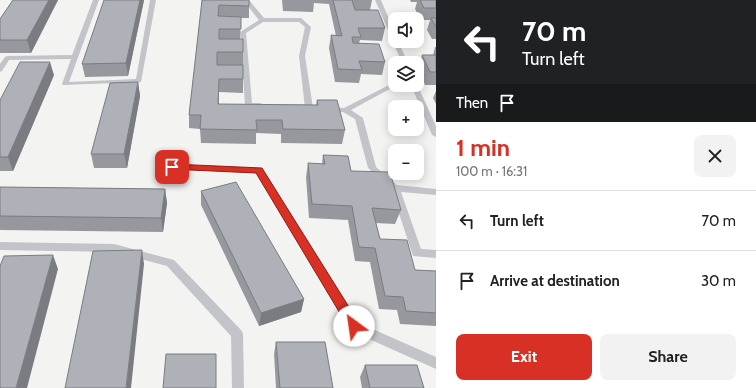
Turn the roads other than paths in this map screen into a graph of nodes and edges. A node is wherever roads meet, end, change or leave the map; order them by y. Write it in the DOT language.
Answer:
graph roads {
  1 [pos="96,0"];
  2 [pos="153,0"];
  3 [pos="246,0"];
  4 [pos="378,0"];
  5 [pos="262,20"];
  6 [pos="388,24"];
  7 [pos="75,57"];
  8 [pos="0,70"];
  9 [pos="388,88"];
  10 [pos="417,92"];
  11 [pos="264,106"];
  12 [pos="345,110"];
  13 [pos="436,135"];
  14 [pos="172,167"];
  15 [pos="395,188"];
  16 [pos="436,192"];
  17 [pos="0,246"];
  18 [pos="436,254"];
  19 [pos="436,363"];
  20 [pos="238,388"];
  1 -- 7 [label="lane"];
  2 -- 7 [label="lane"];
  3 -- 5 [label="lane"];
  4 -- 6 [label="lane"];
  5 -- 11 [label="lane"];
  5 -- 12 [label="lane"];
  7 -- 8 [label="lane"];
  9 -- 12 [label="lane"];
  10 -- 13 [label="lane"];
  12 -- 15 [label="lane"];
  14 -- 19 [label="lane"];
  15 -- 16 [label="lane"];
  15 -- 18 [label="lane"];
  17 -- 20 [label="lane"];
}
